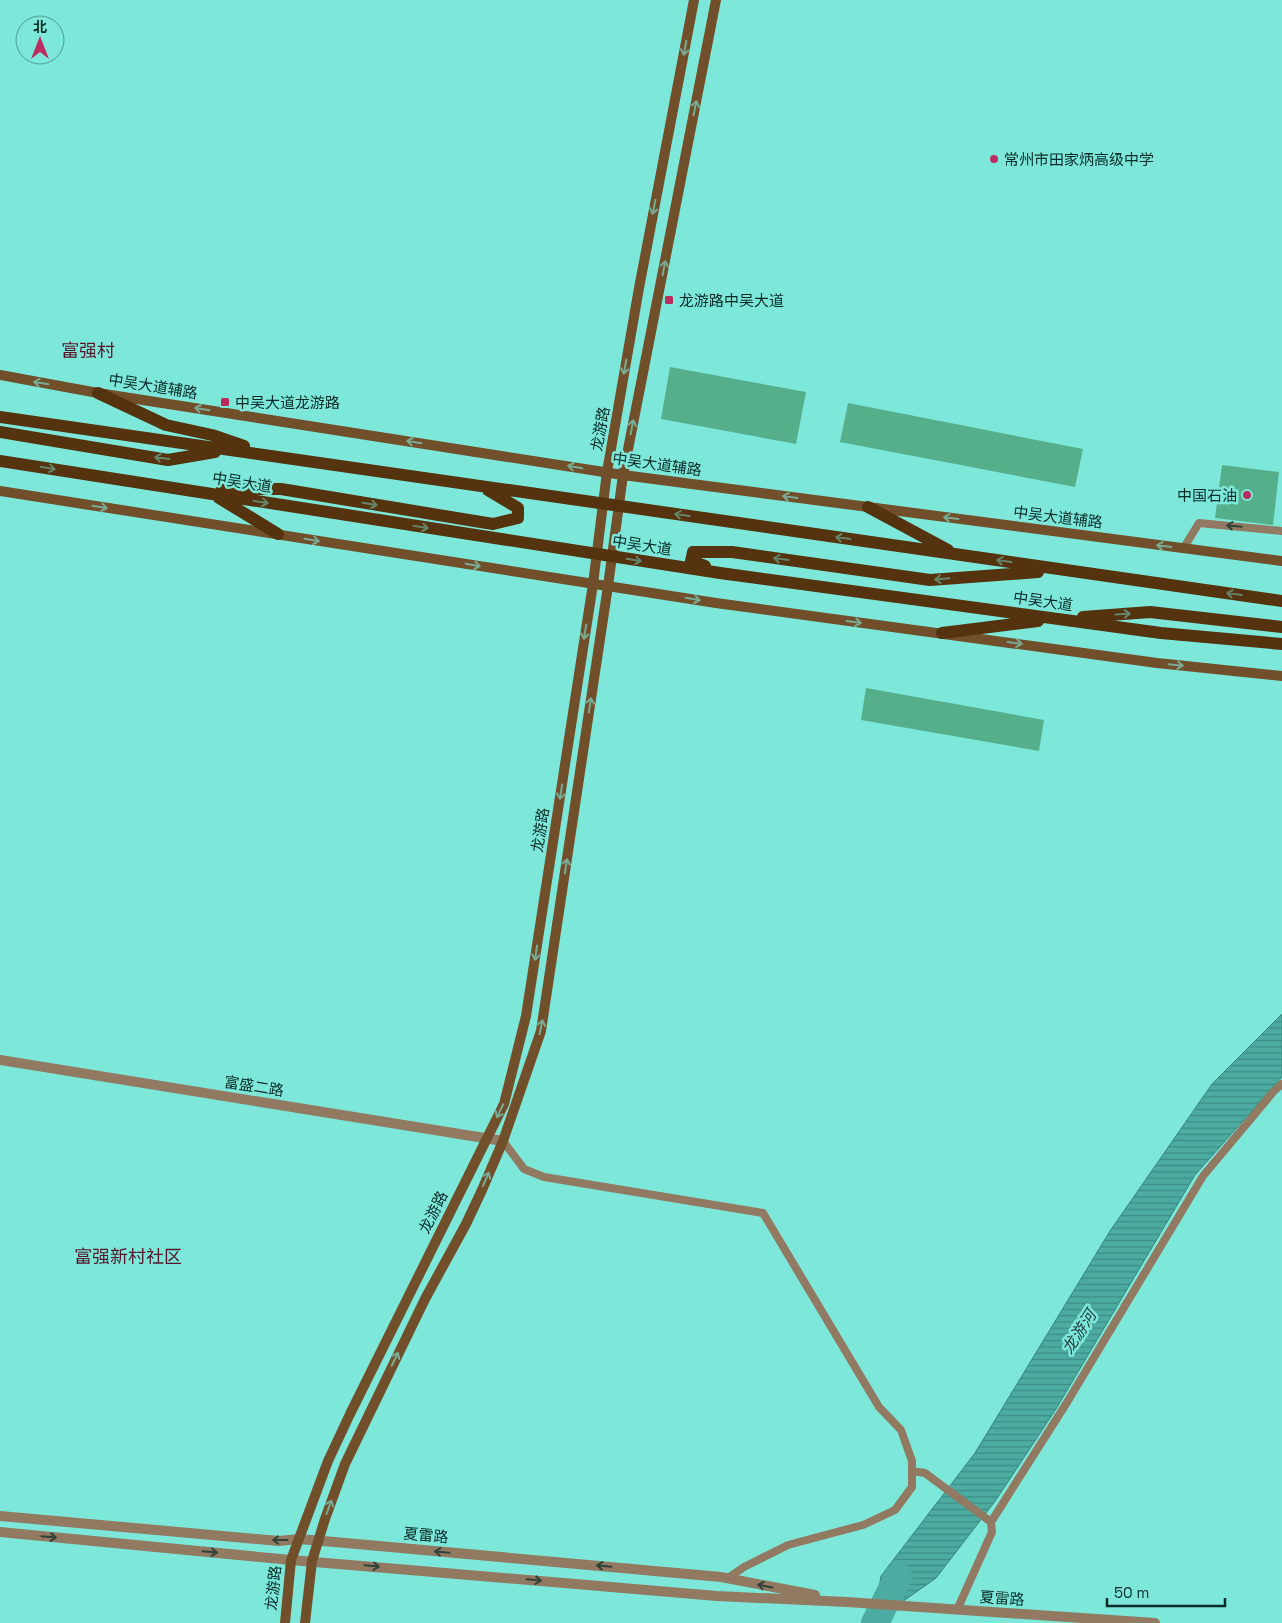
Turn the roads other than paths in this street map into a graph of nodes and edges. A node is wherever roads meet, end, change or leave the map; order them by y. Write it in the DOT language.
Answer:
graph roads {
  1 [pos="694,0"];
  2 [pos="716,0"];
  3 [pos="0,375"];
  4 [pos="98,393"];
  5 [pos="0,417"];
  6 [pos="0,432"];
  7 [pos="227,449"];
  8 [pos="273,456"];
  9 [pos="0,461"];
  10 [pos="607,472"];
  11 [pos="623,475"];
  12 [pos="483,486"];
  13 [pos="182,489"];
  14 [pos="0,491"];
  15 [pos="212,494"];
  16 [pos="604,504"];
  17 [pos="618,506"];
  18 [pos="868,508"];
  19 [pos="1282,531"];
  20 [pos="278,534"];
  21 [pos="1183,549"];
  22 [pos="597,554"];
  23 [pos="956,555"];
  24 [pos="612,556"];
  25 [pos="1282,561"];
  26 [pos="1060,570"];
  27 [pos="720,573"];
  28 [pos="593,584"];
  29 [pos="608,586"];
  30 [pos="1282,601"];
  31 [pos="1057,619"];
  32 [pos="1282,627"];
  33 [pos="942,634"];
  34 [pos="1282,644"];
  35 [pos="1282,676"];
  36 [pos="0,1060"];
  37 [pos="1282,1084"];
  38 [pos="487,1138"];
  39 [pos="503,1141"];
  40 [pos="912,1471"];
  41 [pos="0,1516"];
  42 [pos="990,1522"];
  43 [pos="0,1532"];
  44 [pos="299,1539"];
  45 [pos="318,1541"];
  46 [pos="291,1560"];
  47 [pos="312,1561"];
  48 [pos="728,1578"];
  49 [pos="847,1602"];
  50 [pos="957,1610"];
  51 [pos="285,1623"];
  52 [pos="305,1623"];
  53 [pos="1155,1623"];
  1 -- 10 [label="main road, 龙游路, one-way"];
  11 -- 2 [label="main road, 龙游路, one-way"];
  4 -- 3 [label="main road, 中吴大道辅路, one-way"];
  4 -- 8 [label="main road"];
  10 -- 4 [label="main road, 中吴大道辅路, one-way"];
  5 -- 7 [label="main road, 中吴大道"];
  7 -- 6 [label="main road, one-way"];
  7 -- 8 [label="main road, 中吴大道"];
  8 -- 12 [label="main road, 中吴大道"];
  9 -- 13 [label="main road, 中吴大道, one-way"];
  10 -- 11 [label="main road, 中吴大道辅路"];
  10 -- 16 [label="main road, 龙游路"];
  11 -- 17 [label="main road, 龙游路"];
  18 -- 11 [label="main road, 中吴大道辅路, one-way"];
  13 -- 12 [label="main road, one-way"];
  12 -- 16 [label="main road, 中吴大道"];
  13 -- 15 [label="main road, 中吴大道"];
  14 -- 20 [label="main road, one-way"];
  15 -- 20 [label="main road"];
  15 -- 22 [label="main road, 中吴大道, one-way"];
  16 -- 17 [label="main road, 中吴大道"];
  16 -- 22 [label="main road, 龙游路"];
  23 -- 17 [label="main road, 中吴大道, one-way"];
  17 -- 24 [label="main road, 龙游路"];
  21 -- 18 [label="main road, 中吴大道辅路, one-way"];
  18 -- 23 [label="main road"];
  19 -- 21 [label="lane, one-way"];
  20 -- 28 [label="main road, one-way"];
  21 -- 25 [label="main road, 中吴大道辅路"];
  22 -- 24 [label="main road, 中吴大道"];
  22 -- 28 [label="main road, 龙游路"];
  26 -- 23 [label="main road, 中吴大道, one-way"];
  24 -- 27 [label="main road, 中吴大道, one-way"];
  24 -- 29 [label="main road, 龙游路"];
  26 -- 27 [label="main road, one-way"];
  30 -- 26 [label="main road, 中吴大道, one-way"];
  27 -- 31 [label="main road, 中吴大道"];
  28 -- 29 [label="main road"];
  28 -- 38 [label="main road, 龙游路, one-way"];
  29 -- 33 [label="main road, one-way"];
  39 -- 29 [label="main road, 龙游路, one-way"];
  31 -- 32 [label="main road, one-way"];
  31 -- 33 [label="main road"];
  31 -- 34 [label="main road, 中吴大道"];
  33 -- 35 [label="main road, one-way"];
  36 -- 38 [label="street, 富盛二路"];
  37 -- 42 [label="lane"];
  38 -- 39 [label="street, 富盛二路"];
  38 -- 44 [label="main road, 龙游路"];
  39 -- 40 [label="lane"];
  45 -- 39 [label="main road, 龙游路, one-way"];
  40 -- 42 [label="lane"];
  40 -- 48 [label="lane"];
  44 -- 41 [label="street, 夏雷路, one-way"];
  42 -- 50 [label="lane"];
  43 -- 46 [label="street, 夏雷路, one-way"];
  44 -- 45 [label="street, 夏雷路"];
  44 -- 46 [label="main road, 龙游路"];
  45 -- 47 [label="main road, 龙游路"];
  48 -- 45 [label="street, 夏雷路, one-way"];
  46 -- 47 [label="street, 夏雷路"];
  46 -- 51 [label="main road, 龙游路"];
  47 -- 49 [label="street, 夏雷路, one-way"];
  47 -- 52 [label="main road, 龙游路"];
  49 -- 48 [label="street, 夏雷路, one-way"];
  49 -- 50 [label="street, 夏雷路"];
  50 -- 53 [label="street, 夏雷路"];
}
